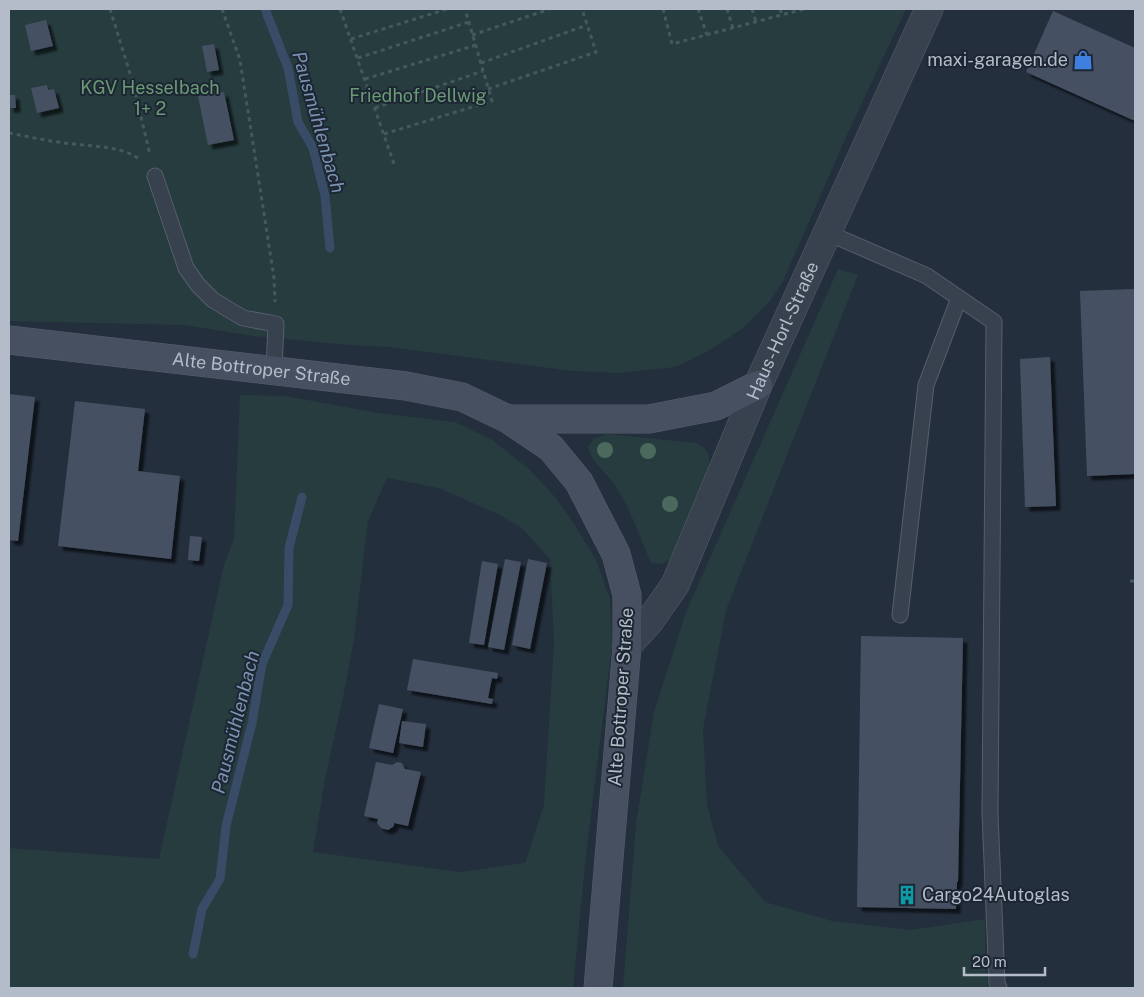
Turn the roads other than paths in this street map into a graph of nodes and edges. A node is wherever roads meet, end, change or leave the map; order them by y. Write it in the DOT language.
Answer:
graph roads {
  1 [pos="929,9"];
  2 [pos="153,172"];
  3 [pos="828,233"];
  4 [pos="959,298"];
  5 [pos="9,340"];
  6 [pos="274,370"];
  7 [pos="758,385"];
  8 [pos="508,419"];
  9 [pos="900,615"];
  10 [pos="627,646"];
  11 [pos="598,988"];
  12 [pos="999,988"];
  1 -- 3 [label="street, Haus-Horl-Straße"];
  2 -- 6 [label="lane"];
  3 -- 4 [label="lane"];
  3 -- 7 [label="street, Haus-Horl-Straße"];
  4 -- 9 [label="lane"];
  4 -- 12 [label="lane"];
  5 -- 6 [label="street, Alte Bottroper Straße"];
  6 -- 8 [label="street, Alte Bottroper Straße"];
  7 -- 8 [label="street, Alte Bottroper Straße"];
  7 -- 10 [label="street, Haus-Horl-Straße"];
  8 -- 10 [label="street, Alte Bottroper Straße"];
  10 -- 11 [label="street, Alte Bottroper Straße"];
}
